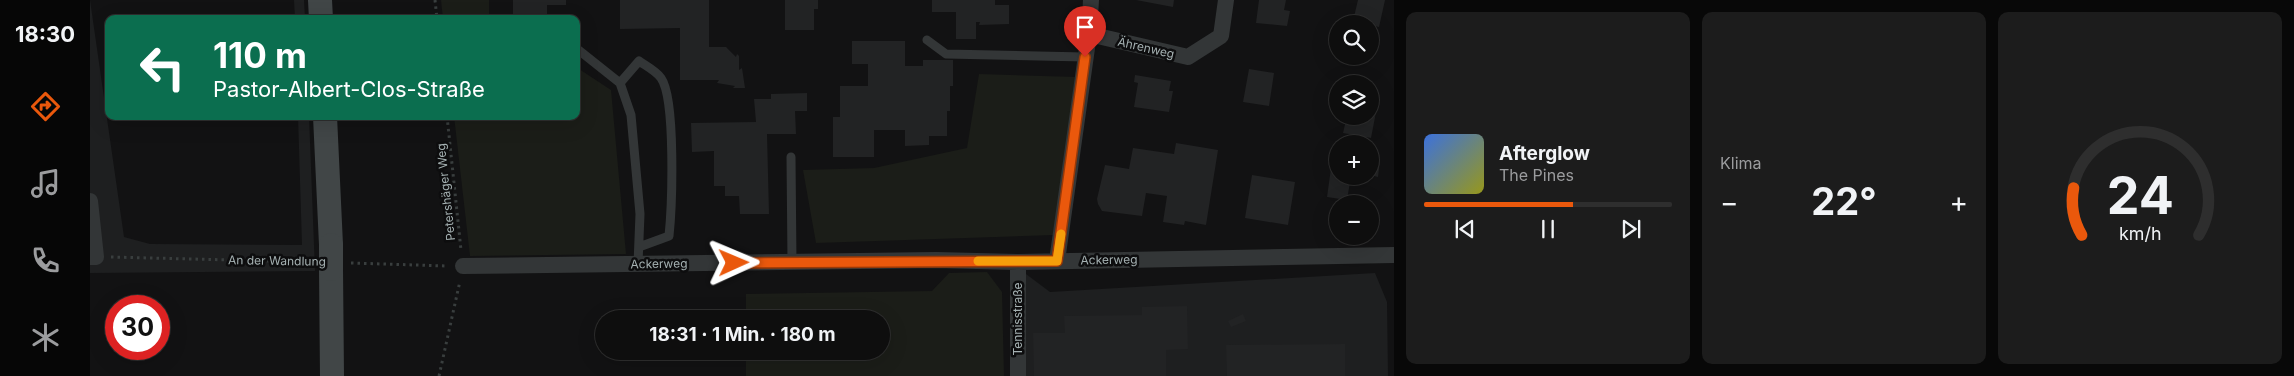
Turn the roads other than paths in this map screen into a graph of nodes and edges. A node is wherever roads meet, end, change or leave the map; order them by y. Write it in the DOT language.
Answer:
graph roads {
  1 [pos="320,0"];
  2 [pos="1091,0"];
  3 [pos="1226,0"];
  4 [pos="321,15"];
  5 [pos="1089,34"];
  6 [pos="927,40"];
  7 [pos="580,51"];
  8 [pos="1085,57"];
  9 [pos="620,83"];
  10 [pos="325,120"];
  11 [pos="790,156"];
  12 [pos="90,201"];
  13 [pos="638,247"];
  14 [pos="1394,255"];
  15 [pos="93,257"];
  16 [pos="1057,261"];
  17 [pos="792,262"];
  18 [pos="1018,262"];
  19 [pos="638,264"];
  20 [pos="463,266"];
  21 [pos="332,376"];
  22 [pos="1018,376"];
  1 -- 4 [label="main road"];
  2 -- 5 [label="street"];
  3 -- 5 [label="street, Ährenweg"];
  5 -- 8 [label="street"];
  6 -- 8 [label="lane"];
  7 -- 9 [label="lane"];
  8 -- 16 [label="street"];
  9 -- 13 [label="lane"];
  9 -- 13 [label="lane"];
  10 -- 21 [label="main road"];
  11 -- 17 [label="lane"];
  12 -- 15 [label="street"];
  13 -- 19 [label="lane"];
  14 -- 16 [label="street, Ackerweg"];
  16 -- 18 [label="street, Ackerweg"];
  17 -- 18 [label="street, Ackerweg"];
  17 -- 19 [label="street, Ackerweg"];
  18 -- 22 [label="street, Tennisstraße"];
  19 -- 20 [label="street, Ackerweg"];
}
